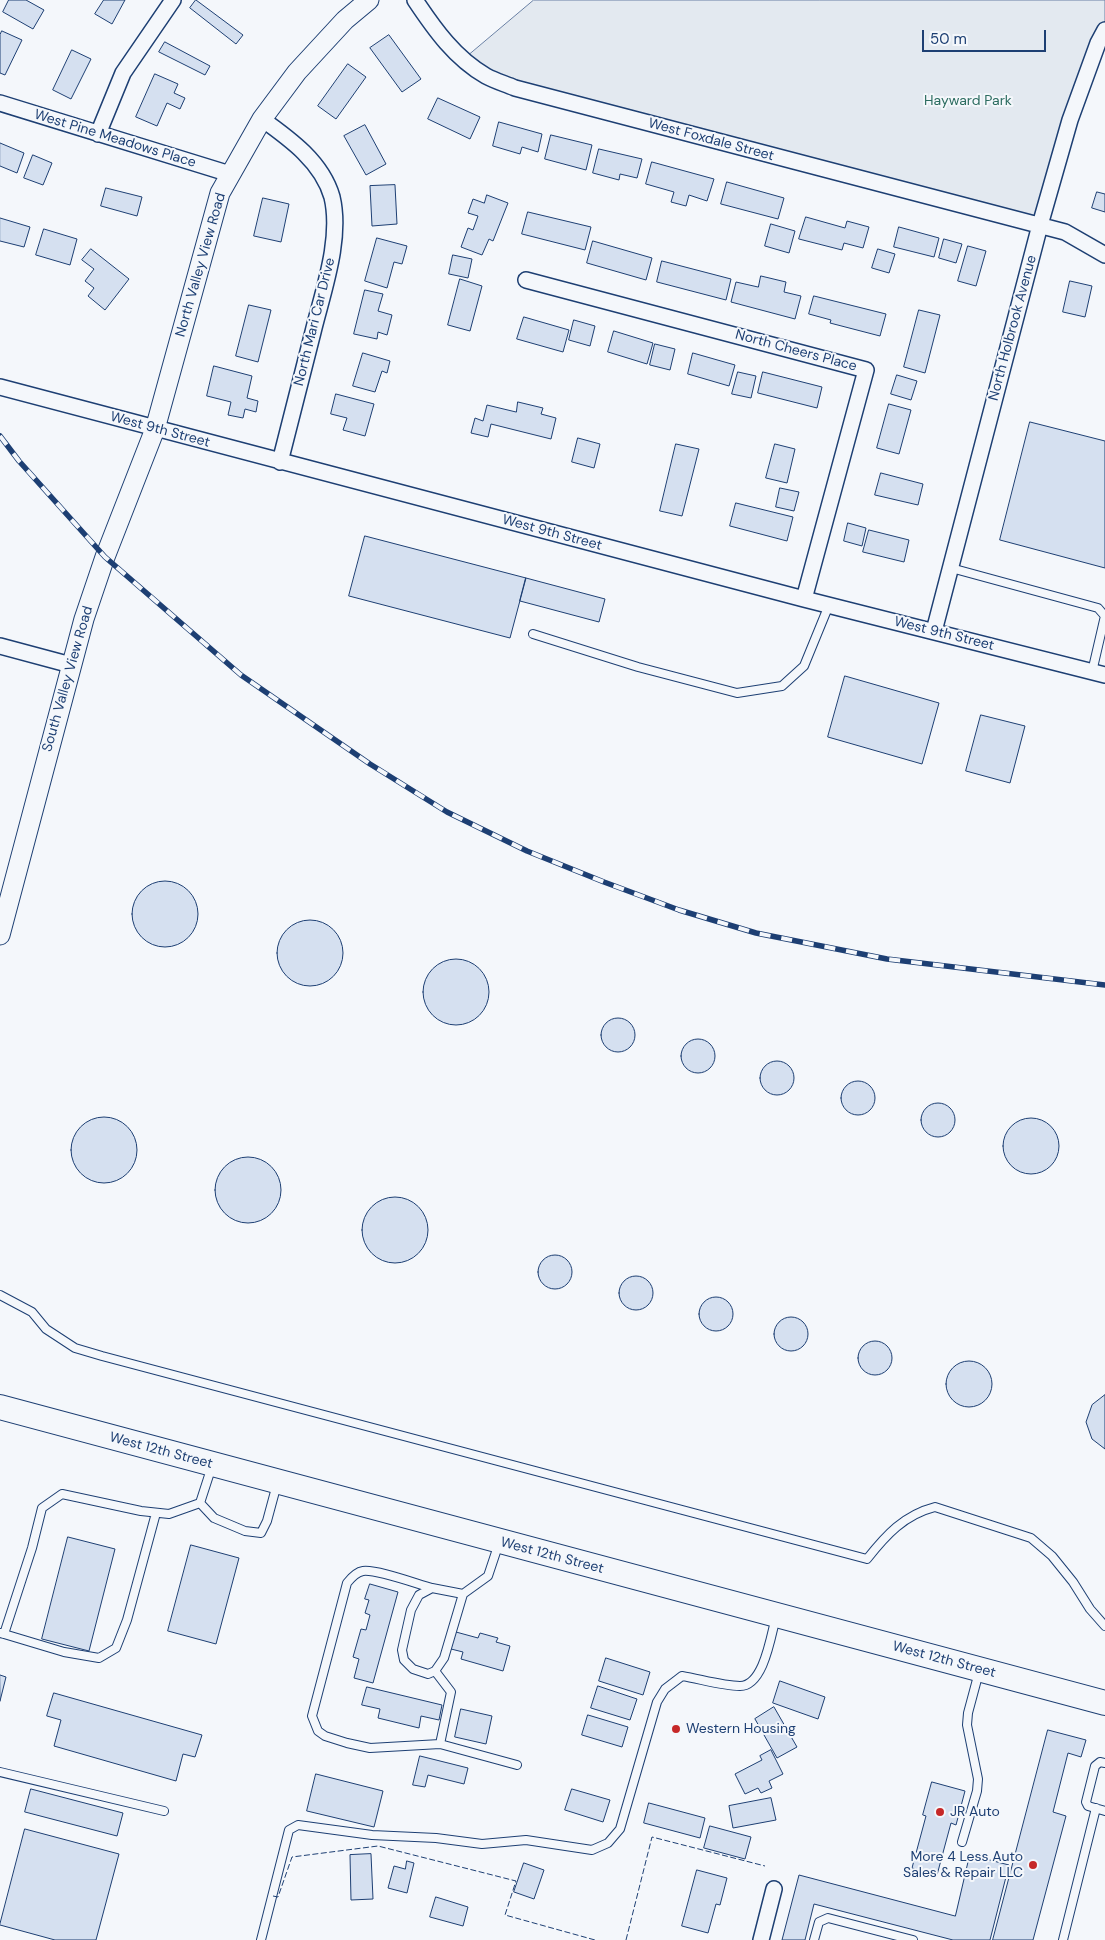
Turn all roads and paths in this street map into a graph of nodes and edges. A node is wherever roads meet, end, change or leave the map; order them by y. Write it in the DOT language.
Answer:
graph roads {
  1 [pos="173,0"];
  2 [pos="368,0"];
  3 [pos="415,0"];
  4 [pos="1103,40"];
  5 [pos="0,104"];
  6 [pos="262,119"];
  7 [pos="98,134"];
  8 [pos="230,174"];
  9 [pos="1040,225"];
  10 [pos="1105,255"];
  11 [pos="526,280"];
  12 [pos="0,387"];
  13 [pos="155,429"];
  14 [pos="280,462"];
  15 [pos="950,568"];
  16 [pos="804,599"];
  17 [pos="829,605"];
  18 [pos="934,631"];
  19 [pos="534,634"];
  20 [pos="0,646"];
  21 [pos="71,664"];
  22 [pos="1098,674"];
  23 [pos="5,896"];
  24 [pos="0,935"];
  25 [pos="0,1295"];
  26 [pos="0,1408"];
  27 [pos="212,1464"];
  28 [pos="278,1482"];
  29 [pos="200,1503"];
  30 [pos="156,1513"];
  31 [pos="499,1542"];
  32 [pos="432,1588"];
  33 [pos="463,1594"];
  34 [pos="776,1616"];
  35 [pos="1105,1626"];
  36 [pos="2,1633"];
  37 [pos="435,1670"];
  38 [pos="980,1670"];
  39 [pos="1105,1703"];
  40 [pos="440,1744"];
  41 [pos="1105,1763"];
  42 [pos="517,1765"];
  43 [pos="0,1772"];
  44 [pos="1096,1808"];
  45 [pos="1105,1811"];
  46 [pos="164,1812"];
  47 [pos="962,1842"];
  48 [pos="774,1889"];
  49 [pos="261,1940"];
  50 [pos="761,1940"];
  51 [pos="814,1940"];
  52 [pos="913,1940"];
  53 [pos="1063,1940"];
  1 -- 7 [label="street"];
  2 -- 6 [label="street, North Valley View Road"];
  3 -- 9 [label="street, West Foxdale Street"];
  4 -- 9 [label="street, North Holbrook Avenue"];
  5 -- 7 [label="street, West Pine Meadows Place"];
  6 -- 8 [label="street, North Valley View Road"];
  6 -- 14 [label="street, North Mari Car Drive"];
  7 -- 8 [label="street, West Pine Meadows Place"];
  8 -- 13 [label="street, North Valley View Road"];
  9 -- 10 [label="street, West Foxdale Street"];
  9 -- 15 [label="street, North Holbrook Avenue"];
  11 -- 16 [label="street, North Cheers Place"];
  12 -- 13 [label="street, West 9th Street"];
  13 -- 14 [label="street, West 9th Street"];
  13 -- 21 [label="street, South Valley View Road"];
  14 -- 16 [label="street, West 9th Street"];
  15 -- 18 [label="street, North Holbrook Avenue"];
  15 -- 22 [label="lane"];
  16 -- 17 [label="street, West 9th Street"];
  17 -- 18 [label="street, West 9th Street"];
  17 -- 19 [label="lane"];
  18 -- 22 [label="street, West 9th Street"];
  20 -- 21 [label="street"];
  21 -- 23 [label="street, South Valley View Road"];
  23 -- 24 [label="street, South Valley View Road"];
  25 -- 35 [label="lane"];
  26 -- 27 [label="main road, West 12th Street"];
  27 -- 28 [label="main road, West 12th Street"];
  27 -- 29 [label="lane"];
  28 -- 29 [label="lane"];
  28 -- 31 [label="main road, West 12th Street"];
  29 -- 30 [label="lane"];
  30 -- 36 [label="lane"];
  30 -- 36 [label="lane"];
  31 -- 33 [label="lane"];
  31 -- 34 [label="main road, West 12th Street"];
  32 -- 33 [label="lane"];
  32 -- 37 [label="lane"];
  32 -- 40 [label="lane"];
  33 -- 37 [label="lane"];
  34 -- 38 [label="main road, West 12th Street"];
  34 -- 49 [label="lane"];
  37 -- 40 [label="lane"];
  38 -- 39 [label="main road, West 12th Street"];
  38 -- 47 [label="lane"];
  40 -- 42 [label="lane"];
  41 -- 44 [label="lane"];
  43 -- 46 [label="lane"];
  44 -- 45 [label="lane"];
  44 -- 53 [label="lane"];
  48 -- 50 [label="street"];
  51 -- 52 [label="lane"];
}
